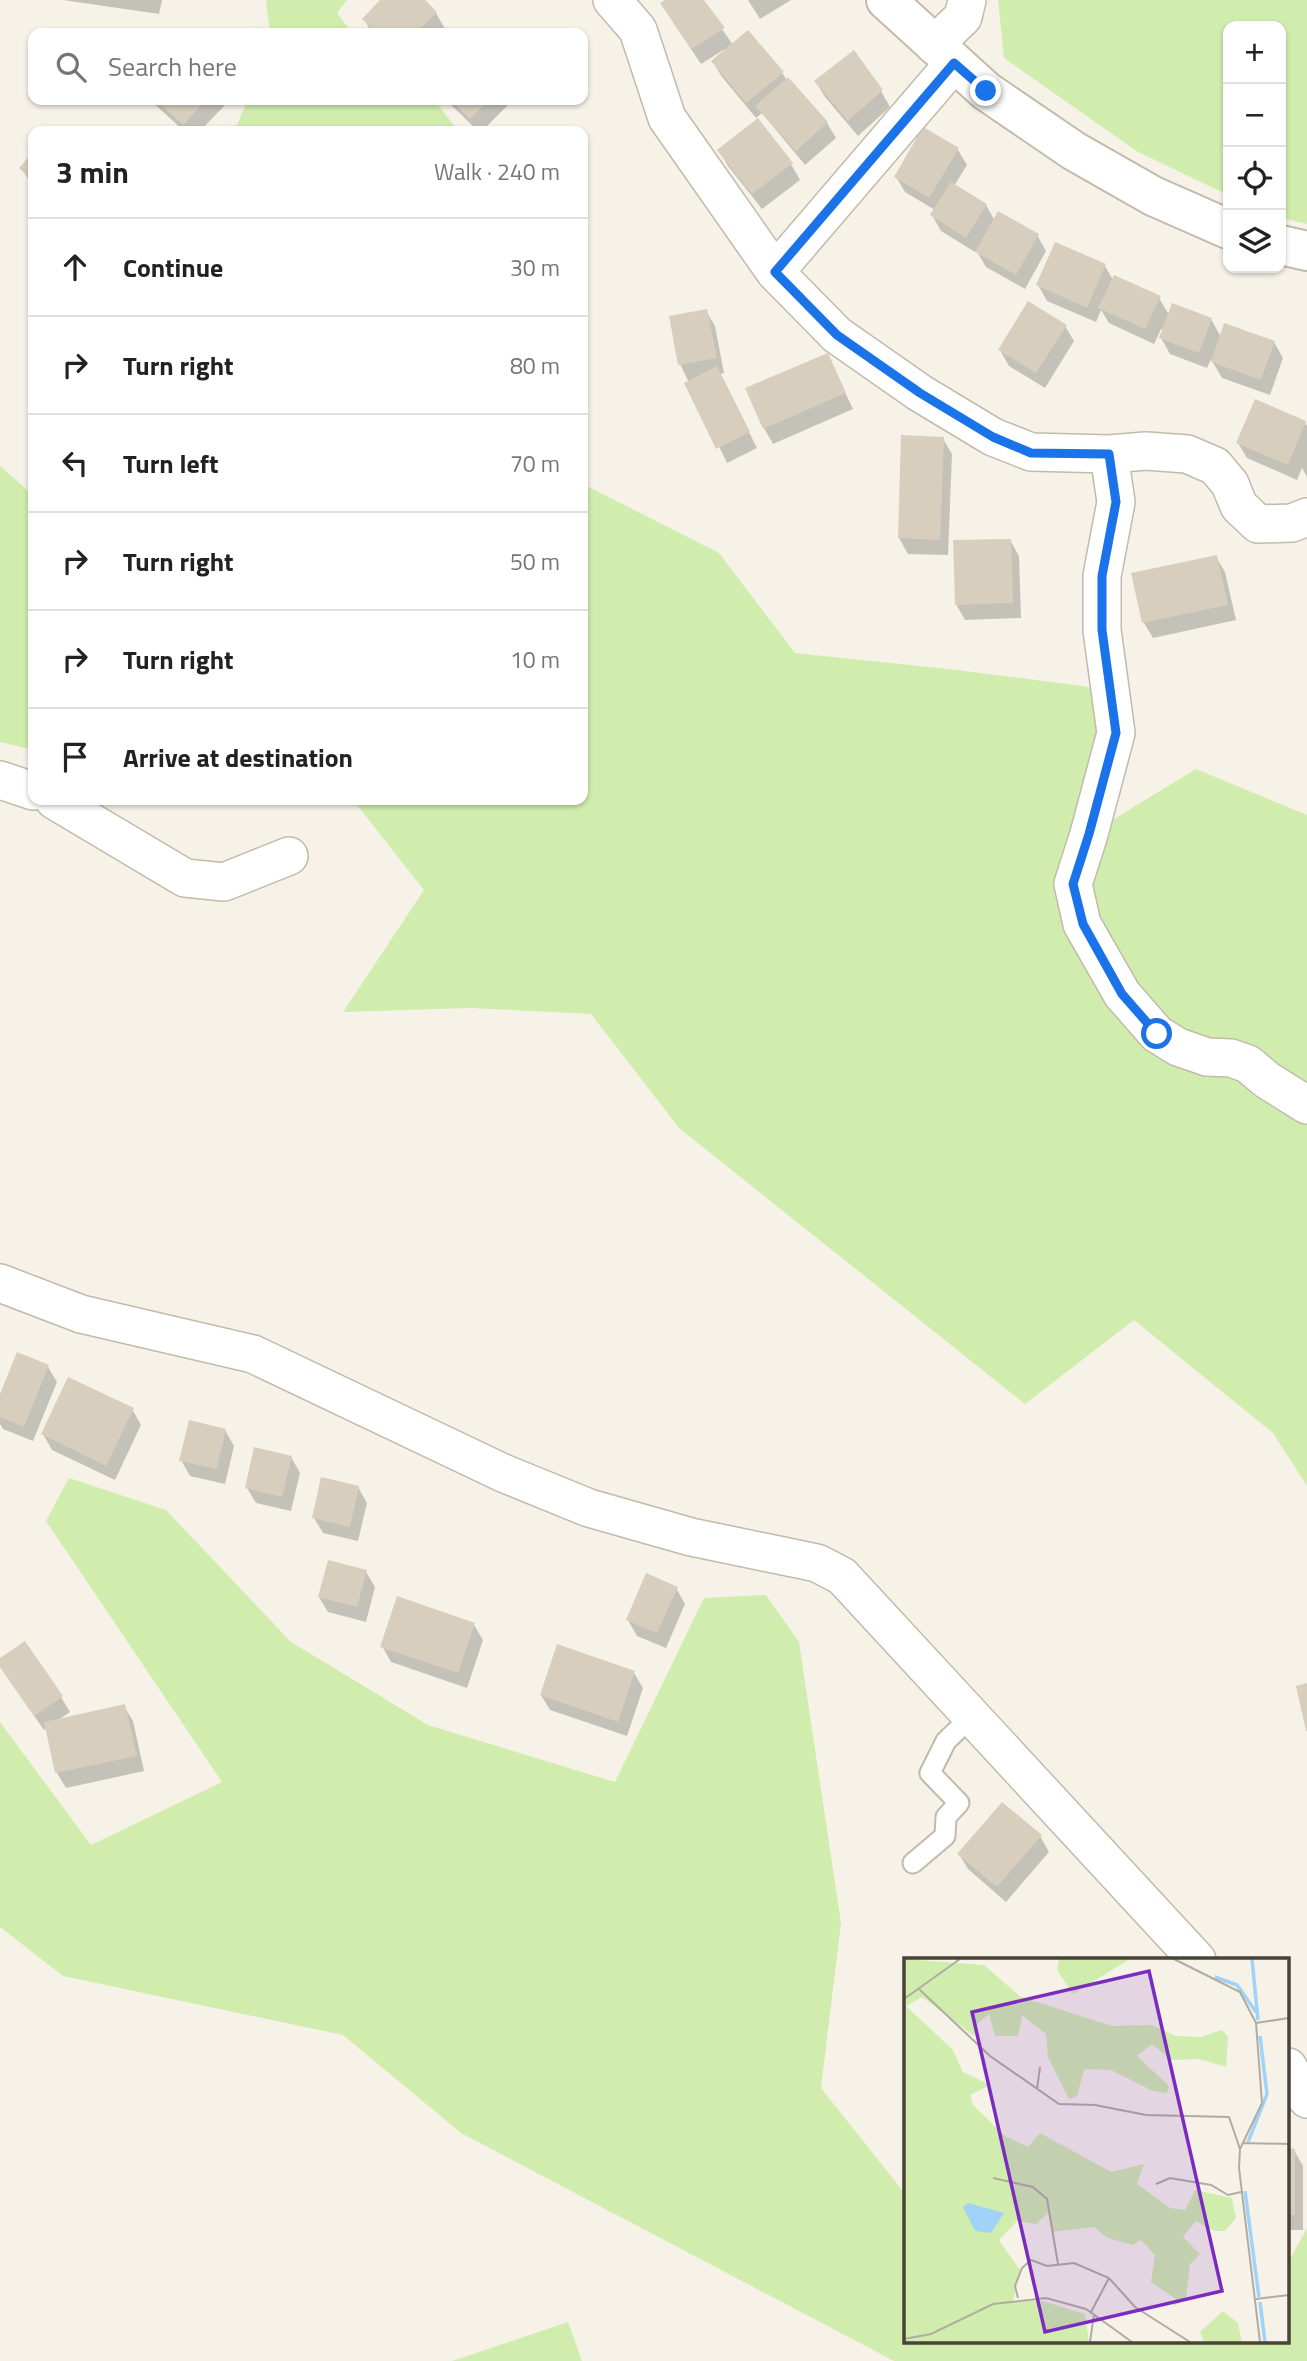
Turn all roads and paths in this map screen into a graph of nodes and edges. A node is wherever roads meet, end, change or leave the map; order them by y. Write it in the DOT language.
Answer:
graph roads {
  1 [pos="612,0"];
  2 [pos="886,0"];
  3 [pos="967,0"];
  4 [pos="944,54"];
  5 [pos="1223,227"];
  6 [pos="1286,246"];
  7 [pos="1307,251"];
  8 [pos="775,272"];
  9 [pos="1109,454"];
  10 [pos="1307,517"];
  11 [pos="0,780"];
  12 [pos="28,789"];
  13 [pos="62,805"];
  14 [pos="289,856"];
  15 [pos="1307,1105"];
  16 [pos="0,1283"];
  17 [pos="972,1716"];
  18 [pos="914,1863"];
  19 [pos="1195,1958"];
  20 [pos="1290,2070"];
  21 [pos="1307,2099"];
  1 -- 8 [label="street"];
  2 -- 4 [label="street"];
  3 -- 4 [label="street"];
  4 -- 5 [label="street"];
  4 -- 8 [label="street"];
  6 -- 7 [label="street"];
  8 -- 9 [label="street"];
  9 -- 10 [label="street"];
  9 -- 15 [label="street"];
  11 -- 12 [label="street"];
  13 -- 14 [label="street"];
  16 -- 17 [label="street"];
  17 -- 18 [label="lane"];
  17 -- 19 [label="street"];
  20 -- 21 [label="street"];
}
